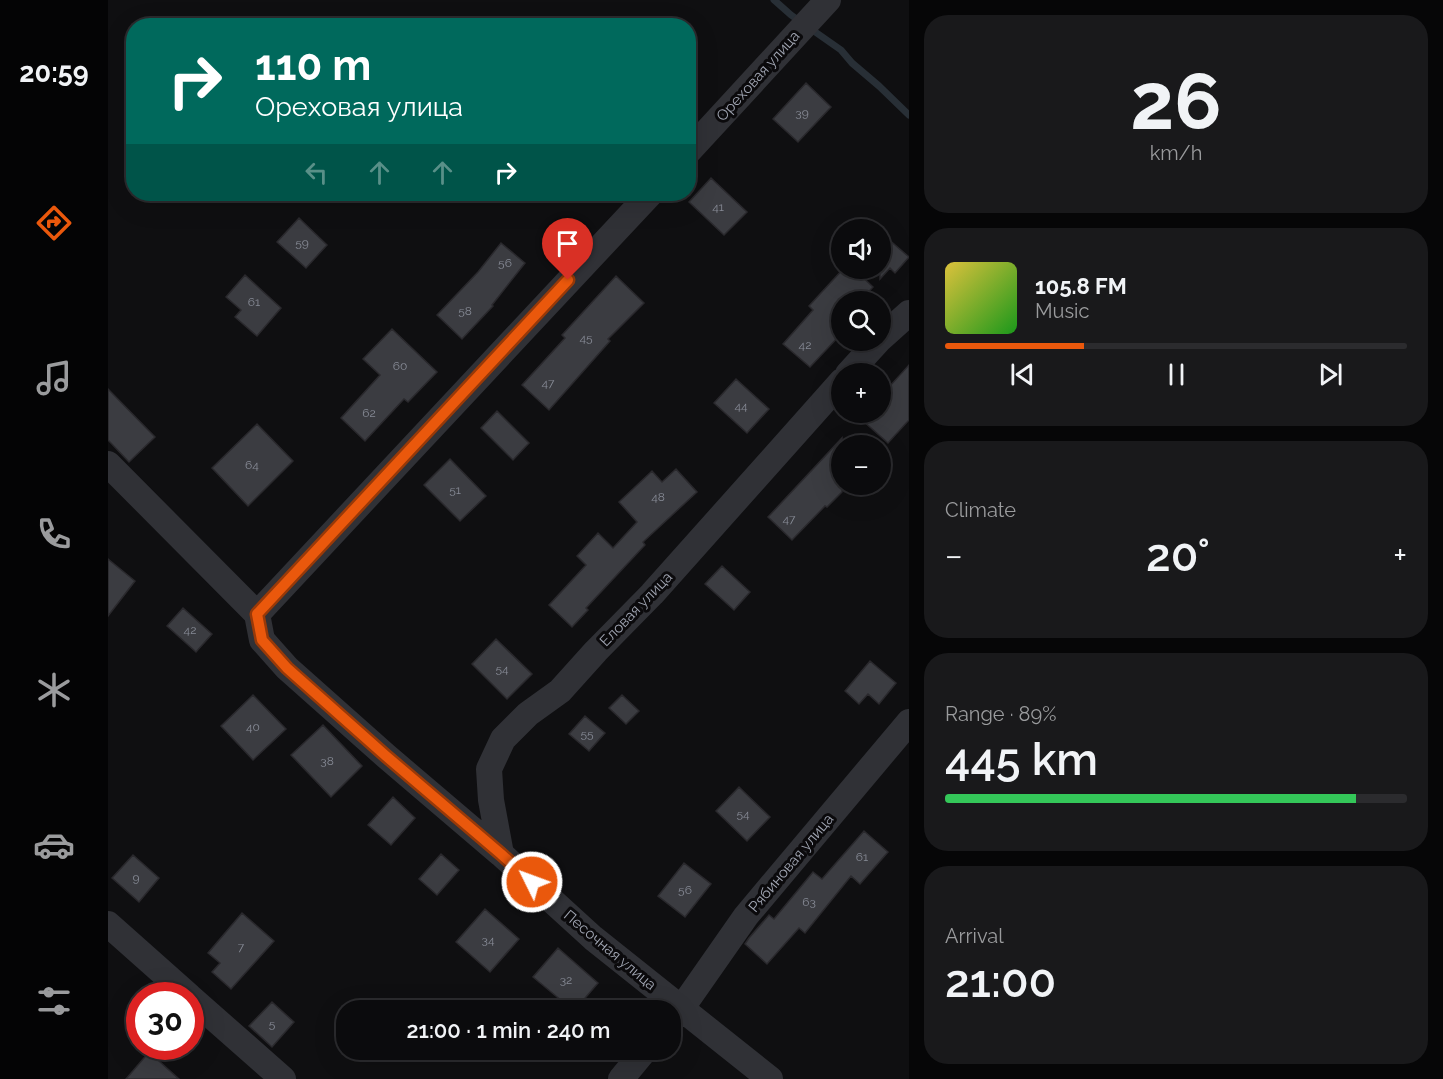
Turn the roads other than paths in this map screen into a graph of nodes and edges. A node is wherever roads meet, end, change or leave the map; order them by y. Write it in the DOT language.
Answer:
graph roads {
  1 [pos="824,5"];
  2 [pos="696,143"];
  3 [pos="643,201"];
  4 [pos="909,313"];
  5 [pos="891,330"];
  6 [pos="870,351"];
  7 [pos="858,363"];
  8 [pos="831,393"];
  9 [pos="108,464"];
  10 [pos="257,614"];
  11 [pos="909,722"];
  12 [pos="501,854"];
  13 [pos="108,924"];
  14 [pos="173,982"];
  15 [pos="660,1000"];
  16 [pos="681,1008"];
  17 [pos="204,1009"];
  18 [pos="681,1018"];
  19 [pos="637,1060"];
  20 [pos="283,1079"];
  21 [pos="621,1079"];
  22 [pos="770,1079"];
  1 -- 2 [label="street, Ореховая улица"];
  3 -- 10 [label="street"];
  4 -- 5 [label="street"];
  6 -- 7 [label="street"];
  8 -- 12 [label="street, Еловая улица"];
  9 -- 10 [label="street"];
  10 -- 12 [label="street, Песочная улица"];
  11 -- 16 [label="street, Рябиновая улица"];
  12 -- 15 [label="street, Песочная улица"];
  13 -- 14 [label="street"];
  17 -- 20 [label="street"];
  18 -- 22 [label="street, Песочная улица"];
  19 -- 21 [label="street"];
}
